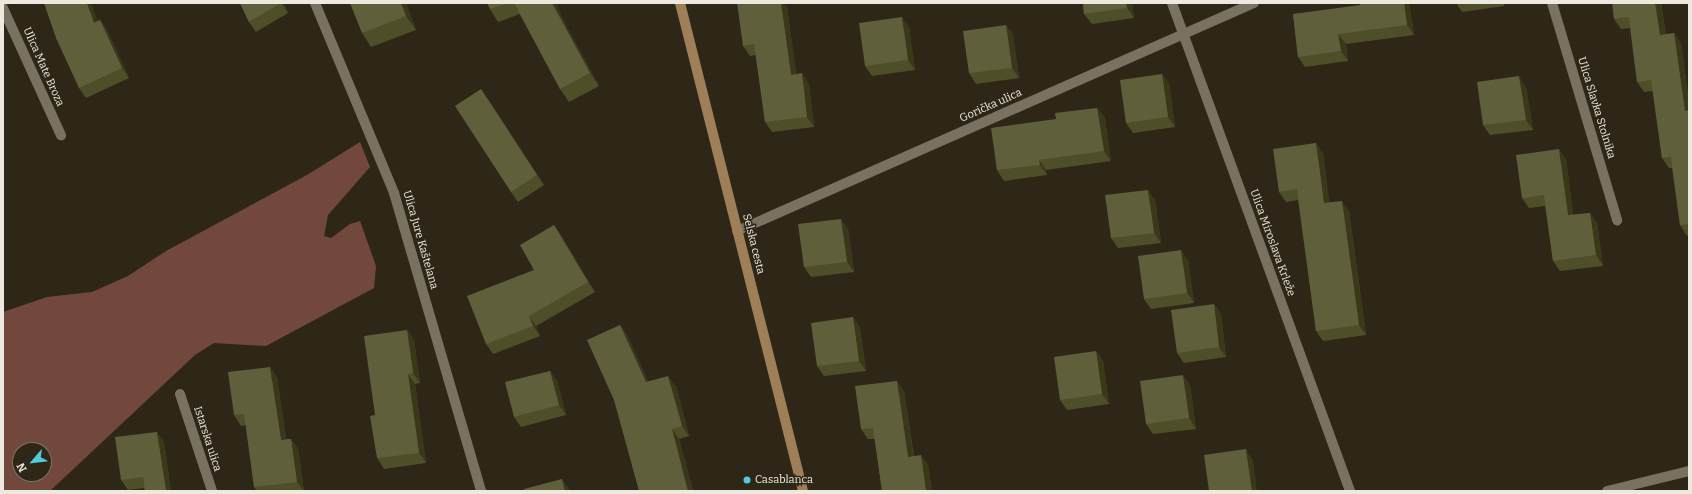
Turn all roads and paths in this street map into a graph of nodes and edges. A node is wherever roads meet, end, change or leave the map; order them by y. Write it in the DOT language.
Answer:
graph roads {
  1 [pos="315,3"];
  2 [pos="680,3"];
  3 [pos="1172,3"];
  4 [pos="1254,3"];
  5 [pos="1552,3"];
  6 [pos="3,8"];
  7 [pos="1184,35"];
  8 [pos="61,135"];
  9 [pos="1617,220"];
  10 [pos="737,231"];
  11 [pos="180,394"];
  12 [pos="1689,471"];
  13 [pos="212,491"];
  14 [pos="481,491"];
  15 [pos="803,491"];
  16 [pos="1350,491"];
  17 [pos="1607,491"];
  1 -- 14 [label="street, Ulica Jure Kaštelana"];
  2 -- 10 [label="main road, Selska cesta"];
  3 -- 7 [label="street, Ulica Miroslava Krleže"];
  4 -- 7 [label="street, Gorička ulica"];
  5 -- 9 [label="street, Ulica Slavka Stolnika"];
  6 -- 8 [label="street, Ulica Mate Broza"];
  7 -- 10 [label="street, Gorička ulica"];
  7 -- 16 [label="street, Ulica Miroslava Krleže"];
  10 -- 15 [label="main road, Selska cesta"];
  11 -- 13 [label="street, Istarska ulica"];
  12 -- 17 [label="street"];
}
